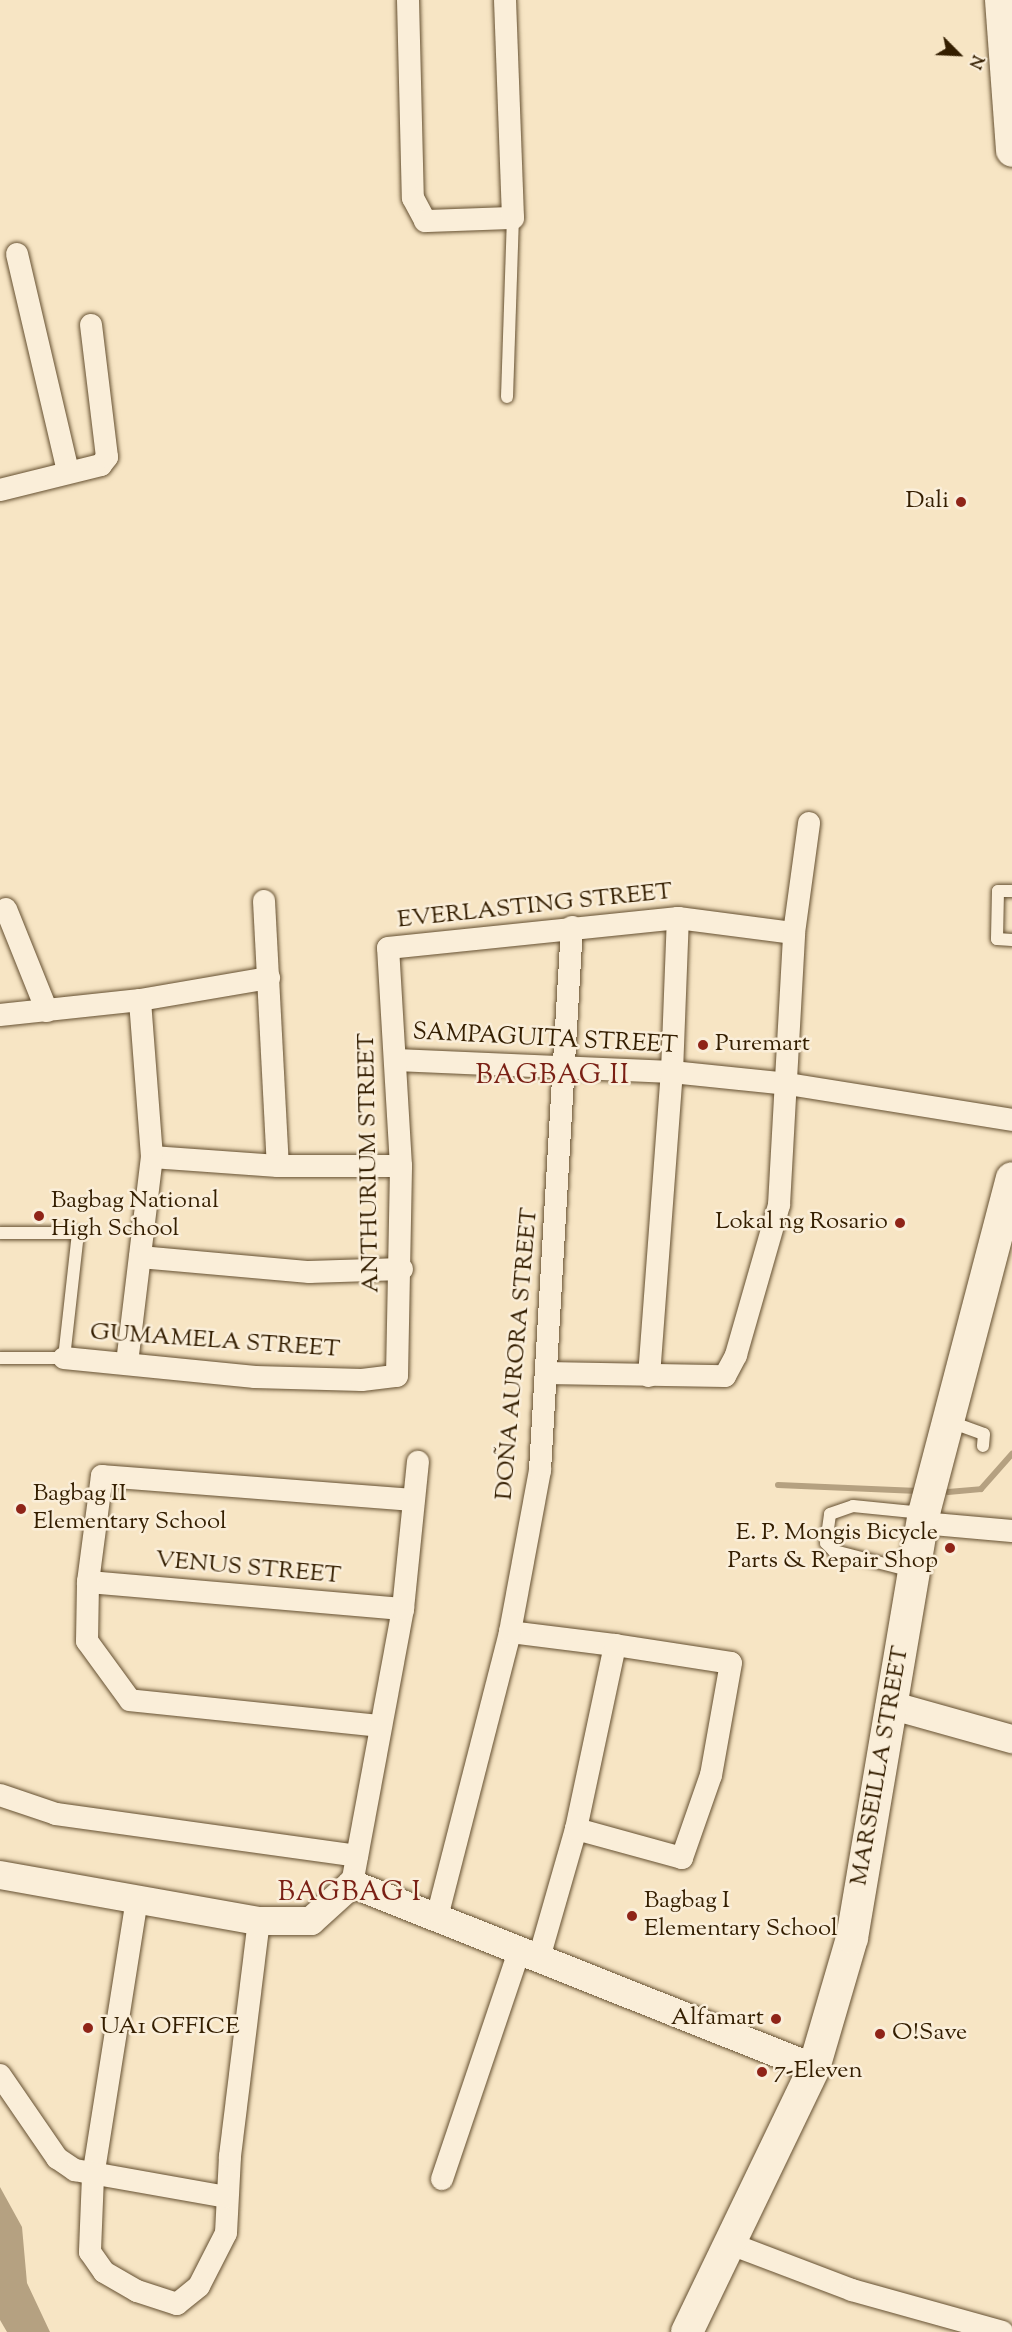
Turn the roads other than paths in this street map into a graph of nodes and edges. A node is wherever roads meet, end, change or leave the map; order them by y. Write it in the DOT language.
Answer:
graph roads {
  1 [pos="408,0"];
  2 [pos="505,0"];
  3 [pos="1001,0"];
  4 [pos="1012,151"];
  5 [pos="513,218"];
  6 [pos="17,254"];
  7 [pos="91,325"];
  8 [pos="507,397"];
  9 [pos="68,472"];
  10 [pos="0,490"];
  11 [pos="809,823"];
  12 [pos="1012,891"];
  13 [pos="264,901"];
  14 [pos="2,903"];
  15 [pos="678,918"];
  16 [pos="572,927"];
  17 [pos="794,933"];
  18 [pos="1012,940"];
  19 [pos="388,948"];
  20 [pos="269,978"];
  21 [pos="140,1000"];
  22 [pos="47,1011"];
  23 [pos="0,1015"];
  24 [pos="396,1060"];
  25 [pos="566,1067"];
  26 [pos="672,1072"];
  27 [pos="788,1084"];
  28 [pos="1012,1120"];
  29 [pos="152,1157"];
  30 [pos="278,1166"];
  31 [pos="401,1166"];
  32 [pos="1012,1178"];
  33 [pos="0,1233"];
  34 [pos="140,1257"];
  35 [pos="402,1269"];
  36 [pos="64,1358"];
  37 [pos="0,1359"];
  38 [pos="128,1362"];
  39 [pos="546,1373"];
  40 [pos="397,1376"];
  41 [pos="650,1376"];
  42 [pos="947,1421"];
  43 [pos="983,1446"];
  44 [pos="418,1462"];
  45 [pos="412,1500"];
  46 [pos="923,1518"];
  47 [pos="1012,1532"];
  48 [pos="914,1572"];
  49 [pos="88,1582"];
  50 [pos="403,1609"];
  51 [pos="510,1632"];
  52 [pos="615,1645"];
  53 [pos="890,1705"];
  54 [pos="380,1726"];
  55 [pos="1012,1739"];
  56 [pos="0,1796"];
  57 [pos="576,1829"];
  58 [pos="357,1856"];
  59 [pos="0,1875"];
  60 [pos="352,1884"];
  61 [pos="137,1899"];
  62 [pos="437,1917"];
  63 [pos="259,1921"];
  64 [pos="529,1954"];
  65 [pos="814,2068"];
  66 [pos="0,2075"];
  67 [pos="93,2176"];
  68 [pos="442,2179"];
  69 [pos="226,2197"];
  70 [pos="731,2244"];
  71 [pos="687,2332"];
  72 [pos="1002,2332"];
  1 -- 5 [label="street"];
  2 -- 5 [label="street"];
  3 -- 4 [label="main road"];
  5 -- 8 [label="lane"];
  6 -- 9 [label="street"];
  7 -- 9 [label="street"];
  9 -- 10 [label="street"];
  11 -- 17 [label="street"];
  12 -- 18 [label="lane"];
  13 -- 20 [label="street"];
  14 -- 22 [label="street"];
  15 -- 16 [label="street, EVERLASTING STREET"];
  15 -- 17 [label="street, EVERLASTING STREET"];
  15 -- 26 [label="street"];
  16 -- 19 [label="street, EVERLASTING STREET"];
  16 -- 25 [label="street, DOÑA AURORA STREET"];
  17 -- 27 [label="street"];
  19 -- 24 [label="street, ANTHURIUM STREET"];
  20 -- 21 [label="street"];
  20 -- 30 [label="street"];
  21 -- 22 [label="street"];
  21 -- 29 [label="street"];
  22 -- 23 [label="street"];
  24 -- 25 [label="street, SAMPAGUITA STREET"];
  24 -- 31 [label="street, ANTHURIUM STREET"];
  25 -- 26 [label="street, SAMPAGUITA STREET"];
  25 -- 39 [label="street, DOÑA AURORA STREET"];
  26 -- 27 [label="street, SAMPAGUITA STREET"];
  26 -- 41 [label="street"];
  27 -- 28 [label="street, SAMPAGUITA STREET"];
  27 -- 41 [label="street"];
  29 -- 30 [label="street"];
  29 -- 34 [label="street"];
  30 -- 31 [label="street"];
  31 -- 35 [label="street, ANTHURIUM STREET"];
  32 -- 42 [label="main road, MARSEILLA STREET"];
  33 -- 36 [label="lane"];
  34 -- 35 [label="street"];
  34 -- 38 [label="street"];
  35 -- 40 [label="street, ANTHURIUM STREET"];
  36 -- 37 [label="lane"];
  36 -- 38 [label="street, GUMAMELA STREET"];
  38 -- 40 [label="street, GUMAMELA STREET"];
  39 -- 41 [label="street"];
  39 -- 51 [label="street, DOÑA AURORA STREET"];
  42 -- 43 [label="lane"];
  42 -- 46 [label="main road, MARSEILLA STREET"];
  44 -- 45 [label="street"];
  45 -- 49 [label="street"];
  45 -- 50 [label="street"];
  46 -- 47 [label="street"];
  46 -- 48 [label="main road, MARSEILLA STREET"];
  46 -- 48 [label="lane"];
  48 -- 53 [label="main road, MARSEILLA STREET"];
  49 -- 50 [label="street, VENUS STREET"];
  49 -- 54 [label="street"];
  50 -- 54 [label="street"];
  51 -- 52 [label="street"];
  51 -- 62 [label="street, DOÑA AURORA STREET"];
  52 -- 57 [label="street"];
  52 -- 57 [label="street"];
  53 -- 55 [label="street"];
  53 -- 65 [label="main road, MARSEILLA STREET"];
  54 -- 58 [label="street"];
  56 -- 58 [label="street"];
  57 -- 64 [label="street"];
  58 -- 60 [label="street"];
  59 -- 61 [label="street"];
  60 -- 62 [label="street"];
  60 -- 63 [label="street"];
  61 -- 63 [label="street"];
  61 -- 67 [label="street"];
  62 -- 64 [label="street"];
  63 -- 69 [label="street"];
  64 -- 65 [label="street"];
  64 -- 68 [label="street"];
  65 -- 70 [label="main road, MARSEILLA STREET"];
  66 -- 67 [label="street"];
  67 -- 69 [label="street"];
  67 -- 69 [label="street"];
  70 -- 71 [label="main road, MARSEILLA STREET"];
  70 -- 72 [label="street"];
}
